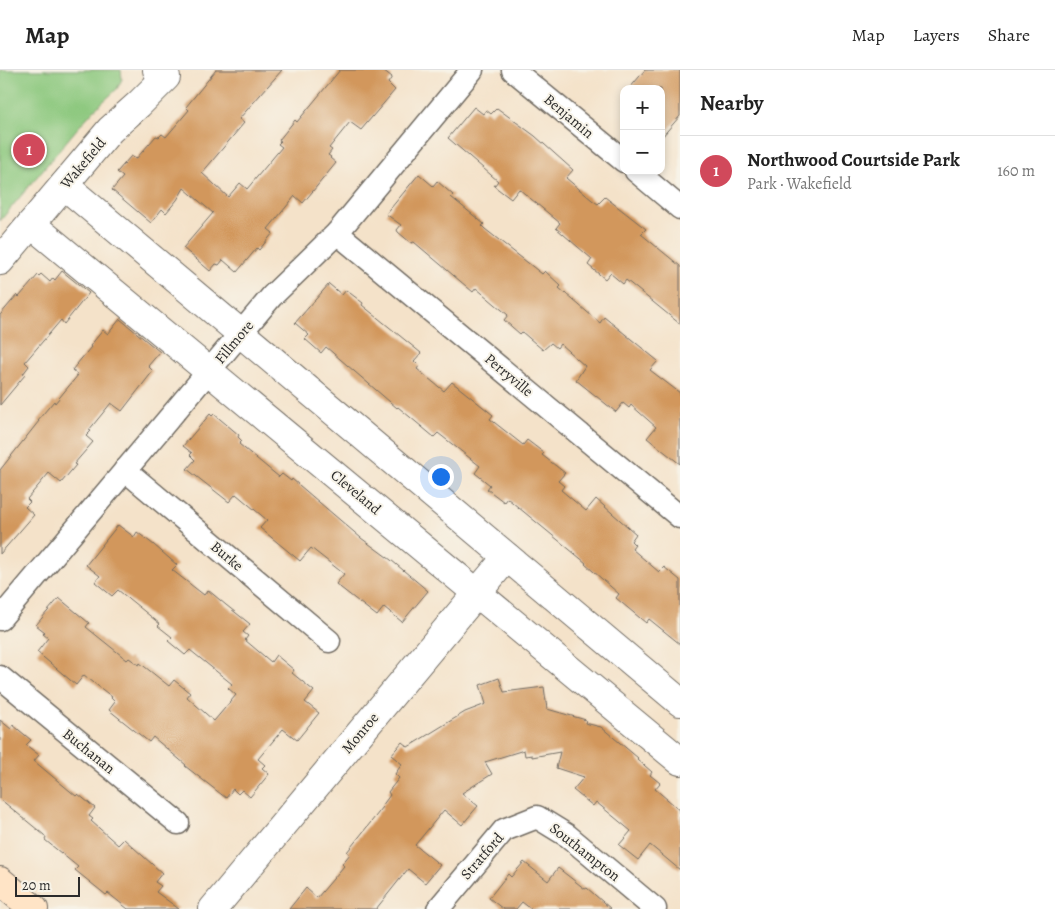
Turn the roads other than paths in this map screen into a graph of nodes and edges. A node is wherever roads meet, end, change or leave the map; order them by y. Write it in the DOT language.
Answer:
graph roads {
  1 [pos="472,70"];
  2 [pos="513,70"];
  3 [pos="165,72"];
  4 [pos="620,158"];
  5 [pos="642,175"];
  6 [pos="64,185"];
  7 [pos="678,200"];
  8 [pos="32,224"];
  9 [pos="337,233"];
  10 [pos="0,261"];
  11 [pos="241,334"];
  12 [pos="210,371"];
  13 [pos="125,470"];
  14 [pos="680,517"];
  15 [pos="507,557"];
  16 [pos="477,593"];
  17 [pos="0,619"];
  18 [pos="330,641"];
  19 [pos="0,677"];
  20 [pos="680,702"];
  21 [pos="680,761"];
  22 [pos="537,817"];
  23 [pos="178,823"];
  24 [pos="0,881"];
  25 [pos="34,909"];
  26 [pos="213,909"];
  27 [pos="438,909"];
  28 [pos="655,909"];
  1 -- 9 [label="street, Fillmore"];
  2 -- 4 [label="street, Benjamin"];
  3 -- 6 [label="street, Wakefield"];
  5 -- 7 [label="street"];
  6 -- 8 [label="street, Wakefield"];
  6 -- 11 [label="street"];
  8 -- 10 [label="street, Wakefield"];
  8 -- 12 [label="street, Cleveland"];
  9 -- 11 [label="street, Fillmore"];
  9 -- 14 [label="street, Perryville"];
  11 -- 12 [label="street, Fillmore"];
  11 -- 15 [label="street"];
  12 -- 13 [label="street, Fillmore"];
  12 -- 16 [label="street, Cleveland"];
  13 -- 17 [label="street, Fillmore"];
  13 -- 18 [label="street, Burke"];
  15 -- 16 [label="street, Monroe"];
  15 -- 20 [label="street"];
  16 -- 21 [label="street, Cleveland"];
  16 -- 26 [label="street, Monroe"];
  19 -- 23 [label="street, Buchanan"];
  22 -- 27 [label="street, Stratford"];
  22 -- 28 [label="street, Southampton"];
  24 -- 25 [label="main road"];
}
